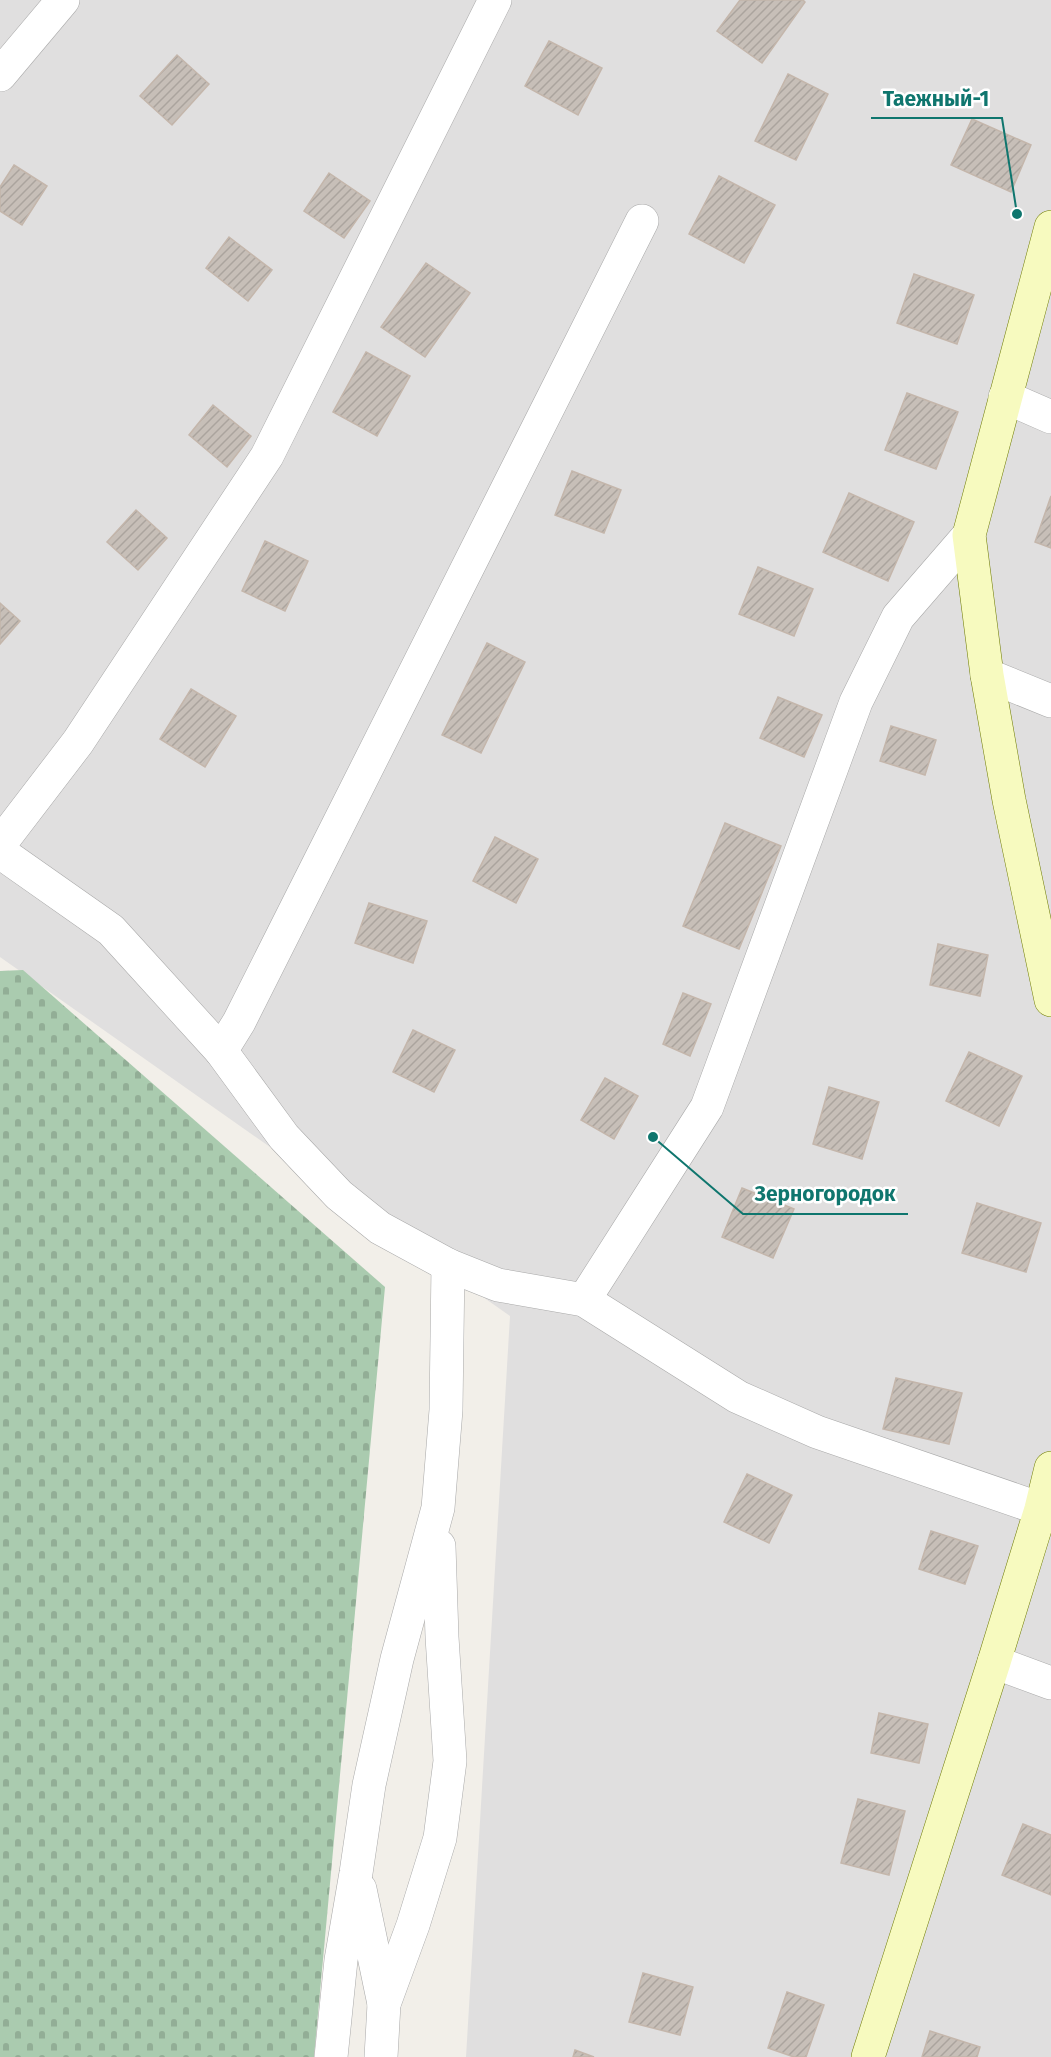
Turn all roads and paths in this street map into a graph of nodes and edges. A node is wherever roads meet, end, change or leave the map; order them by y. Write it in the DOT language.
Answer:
graph roads {
  1 [pos="63,0"];
  2 [pos="495,0"];
  3 [pos="0,75"];
  4 [pos="642,221"];
  5 [pos="1051,227"];
  6 [pos="1005,398"];
  7 [pos="1051,417"];
  8 [pos="969,535"];
  9 [pos="987,675"];
  10 [pos="1051,701"];
  11 [pos="0,844"];
  12 [pos="0,852"];
  13 [pos="1051,1000"];
  14 [pos="221,1051"];
  15 [pos="448,1265"];
  16 [pos="584,1300"];
  17 [pos="1051,1468"];
  18 [pos="438,1508"];
  19 [pos="1041,1509"];
  20 [pos="994,1662"];
  21 [pos="1051,1683"];
  22 [pos="356,1873"];
  23 [pos="384,2004"];
  24 [pos="331,2057"];
  25 [pos="381,2057"];
  26 [pos="868,2057"];
  1 -- 3 [label="street"];
  2 -- 11 [label="street"];
  4 -- 14 [label="street"];
  5 -- 6 [label="street"];
  6 -- 7 [label="street"];
  6 -- 8 [label="street"];
  8 -- 9 [label="street"];
  8 -- 16 [label="street"];
  9 -- 10 [label="street"];
  9 -- 13 [label="street"];
  12 -- 14 [label="street"];
  14 -- 15 [label="street"];
  15 -- 16 [label="street"];
  15 -- 18 [label="street"];
  16 -- 19 [label="street"];
  17 -- 19 [label="street"];
  18 -- 22 [label="street"];
  18 -- 23 [label="street"];
  19 -- 20 [label="street"];
  20 -- 21 [label="street"];
  20 -- 26 [label="street"];
  22 -- 23 [label="street"];
  22 -- 24 [label="street"];
  23 -- 25 [label="street"];
}
